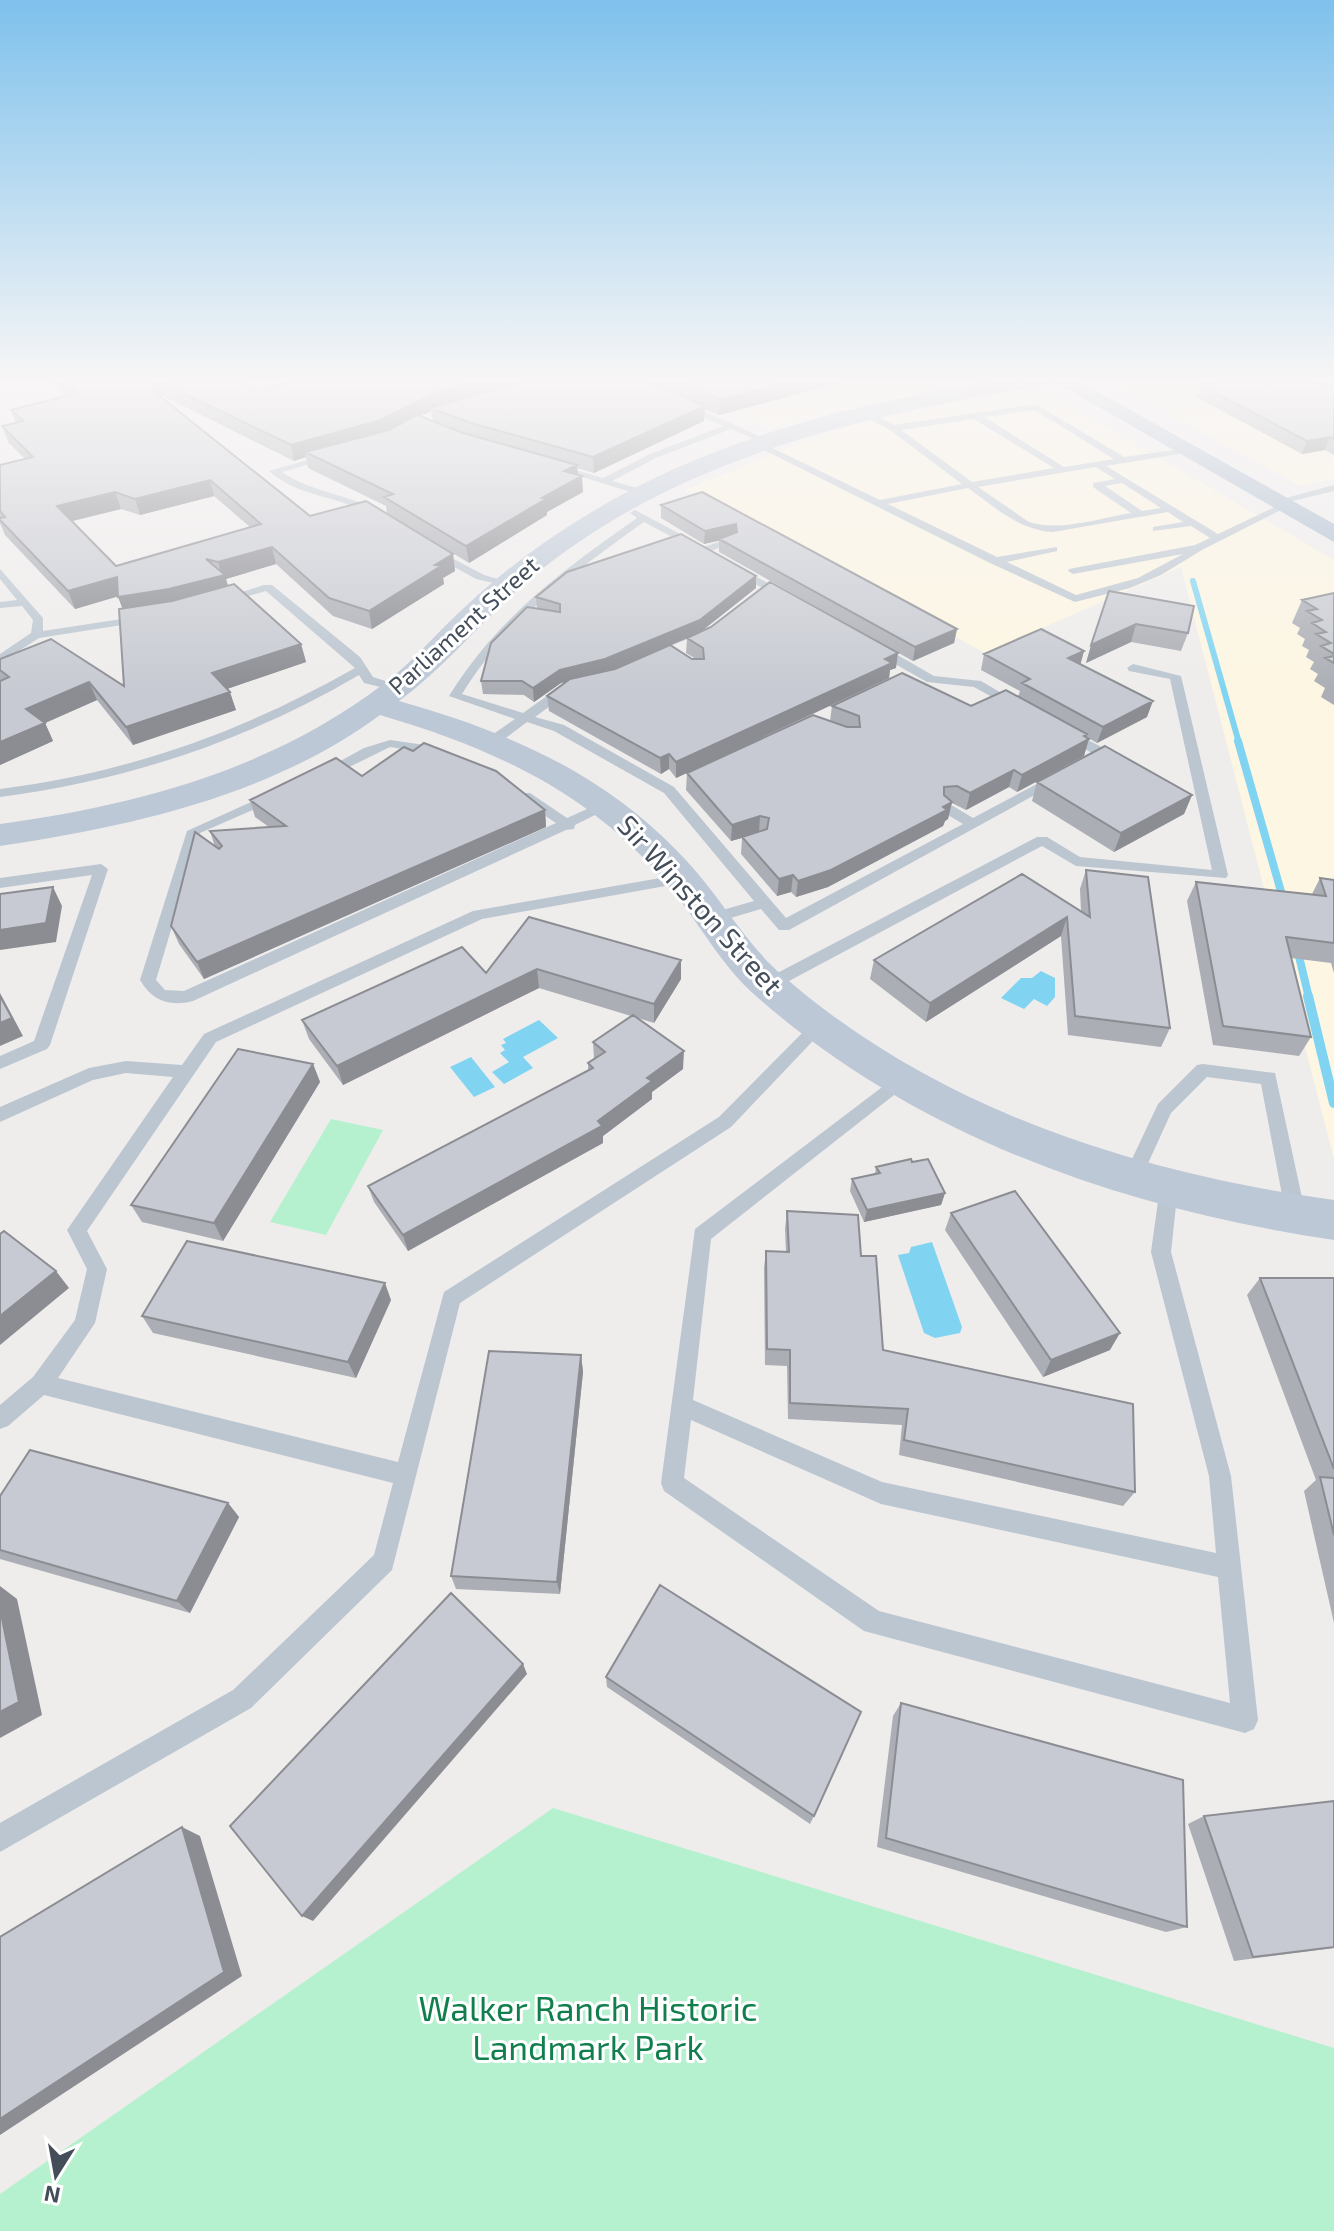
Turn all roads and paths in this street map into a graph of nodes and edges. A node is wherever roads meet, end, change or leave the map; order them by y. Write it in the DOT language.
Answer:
graph roads {
  1 [pos="288,483"];
  2 [pos="608,483"];
  3 [pos="682,483"];
  4 [pos="841,483"];
  5 [pos="967,483"];
  6 [pos="982,483"];
  7 [pos="1107,483"];
  8 [pos="1129,483"];
  9 [pos="1243,483"];
  10 [pos="970,485"];
  11 [pos="1334,488"];
  12 [pos="879,503"];
  13 [pos="1280,504"];
  14 [pos="645,505"];
  15 [pos="1170,509"];
  16 [pos="1140,514"];
  17 [pos="384,519"];
  18 [pos="1193,523"];
  19 [pos="1157,529"];
  20 [pos="1334,534"];
  21 [pos="1217,538"];
  22 [pos="730,541"];
  23 [pos="419,543"];
  24 [pos="1202,545"];
  25 [pos="1053,549"];
  26 [pos="704,551"];
  27 [pos="717,558"];
  28 [pos="994,561"];
  29 [pos="730,566"];
  30 [pos="1073,571"];
  31 [pos="0,572"];
  32 [pos="507,583"];
  33 [pos="25,602"];
  34 [pos="796,603"];
  35 [pos="208,604"];
  36 [pos="0,605"];
  37 [pos="162,615"];
  38 [pos="36,635"];
  39 [pos="865,642"];
  40 [pos="0,659"];
  41 [pos="1133,668"];
  42 [pos="919,672"];
  43 [pos="906,679"];
  44 [pos="581,685"];
  45 [pos="377,688"];
  46 [pos="1028,712"];
  47 [pos="1053,726"];
  48 [pos="495,741"];
  49 [pos="1091,761"];
  50 [pos="1065,775"];
  51 [pos="506,783"];
  52 [pos="683,783"];
  53 [pos="218,785"];
  54 [pos="669,790"];
  55 [pos="0,793"];
  56 [pos="608,805"];
  57 [pos="948,809"];
  58 [pos="238,812"];
  59 [pos="973,824"];
  60 [pos="569,826"];
  61 [pos="0,835"];
  62 [pos="683,879"];
  63 [pos="0,883"];
  64 [pos="764,903"];
  65 [pos="710,919"];
  66 [pos="768,985"];
  67 [pos="819,1026"];
  68 [pos="0,1063"];
  69 [pos="186,1072"];
  70 [pos="902,1079"];
  71 [pos="0,1115"];
  72 [pos="1151,1182"];
  73 [pos="1315,1218"];
  74 [pos="41,1384"];
  75 [pos="681,1405"];
  76 [pos="0,1419"];
  77 [pos="406,1475"];
  78 [pos="1230,1568"];
  79 [pos="0,1838"];
  1 -- 17 [label="lane"];
  2 -- 14 [label="lane"];
  3 -- 14 [label="street, Parliament Street"];
  4 -- 12 [label="lane"];
  5 -- 10 [label="lane"];
  6 -- 10 [label="lane"];
  7 -- 16 [label="lane"];
  8 -- 15 [label="lane"];
  9 -- 13 [label="main road"];
  10 -- 12 [label="lane"];
  10 -- 16 [label="lane"];
  11 -- 13 [label="lane"];
  12 -- 28 [label="lane"];
  13 -- 20 [label="main road"];
  13 -- 21 [label="lane"];
  14 -- 26 [label="lane"];
  14 -- 32 [label="street, Parliament Street"];
  14 -- 48 [label="lane"];
  15 -- 16 [label="lane"];
  15 -- 18 [label="lane"];
  18 -- 19 [label="lane"];
  18 -- 21 [label="lane"];
  21 -- 24 [label="lane"];
  22 -- 26 [label="lane"];
  23 -- 32 [label="lane"];
  24 -- 28 [label="lane"];
  24 -- 30 [label="lane"];
  25 -- 28 [label="lane"];
  26 -- 27 [label="lane"];
  29 -- 34 [label="lane"];
  31 -- 33 [label="lane"];
  32 -- 45 [label="street, Parliament Street"];
  33 -- 36 [label="lane"];
  33 -- 38 [label="lane"];
  35 -- 45 [label="lane"];
  37 -- 38 [label="lane"];
  38 -- 40 [label="lane"];
  39 -- 42 [label="lane"];
  41 -- 66 [label="lane"];
  42 -- 43 [label="lane"];
  42 -- 46 [label="lane"];
  44 -- 48 [label="lane"];
  45 -- 48 [label="street, Sir Winston Street"];
  45 -- 53 [label="street, Parliament Street"];
  45 -- 55 [label="lane"];
  47 -- 49 [label="lane"];
  48 -- 54 [label="lane"];
  48 -- 56 [label="street, Sir Winston Street"];
  48 -- 58 [label="lane"];
  50 -- 59 [label="lane"];
  51 -- 60 [label="lane"];
  52 -- 54 [label="lane"];
  53 -- 58 [label="lane"];
  53 -- 61 [label="street, Parliament Street"];
  54 -- 64 [label="lane"];
  56 -- 60 [label="lane"];
  56 -- 62 [label="street, Sir Winston Street"];
  57 -- 59 [label="lane"];
  58 -- 60 [label="lane"];
  59 -- 64 [label="lane"];
  62 -- 65 [label="street, Sir Winston Street"];
  62 -- 69 [label="lane"];
  63 -- 68 [label="lane"];
  64 -- 65 [label="lane"];
  65 -- 66 [label="street, Sir Winston Street"];
  66 -- 67 [label="street, Sir Winston Street"];
  67 -- 70 [label="street, Sir Winston Street"];
  67 -- 77 [label="lane"];
  69 -- 71 [label="lane"];
  69 -- 74 [label="lane"];
  70 -- 72 [label="street, Sir Winston Street"];
  70 -- 75 [label="lane"];
  72 -- 73 [label="street, Sir Winston Street"];
  72 -- 73 [label="lane"];
  72 -- 78 [label="lane"];
  74 -- 76 [label="lane"];
  74 -- 77 [label="lane"];
  75 -- 78 [label="lane"];
  75 -- 78 [label="lane"];
  77 -- 79 [label="lane"];
}
